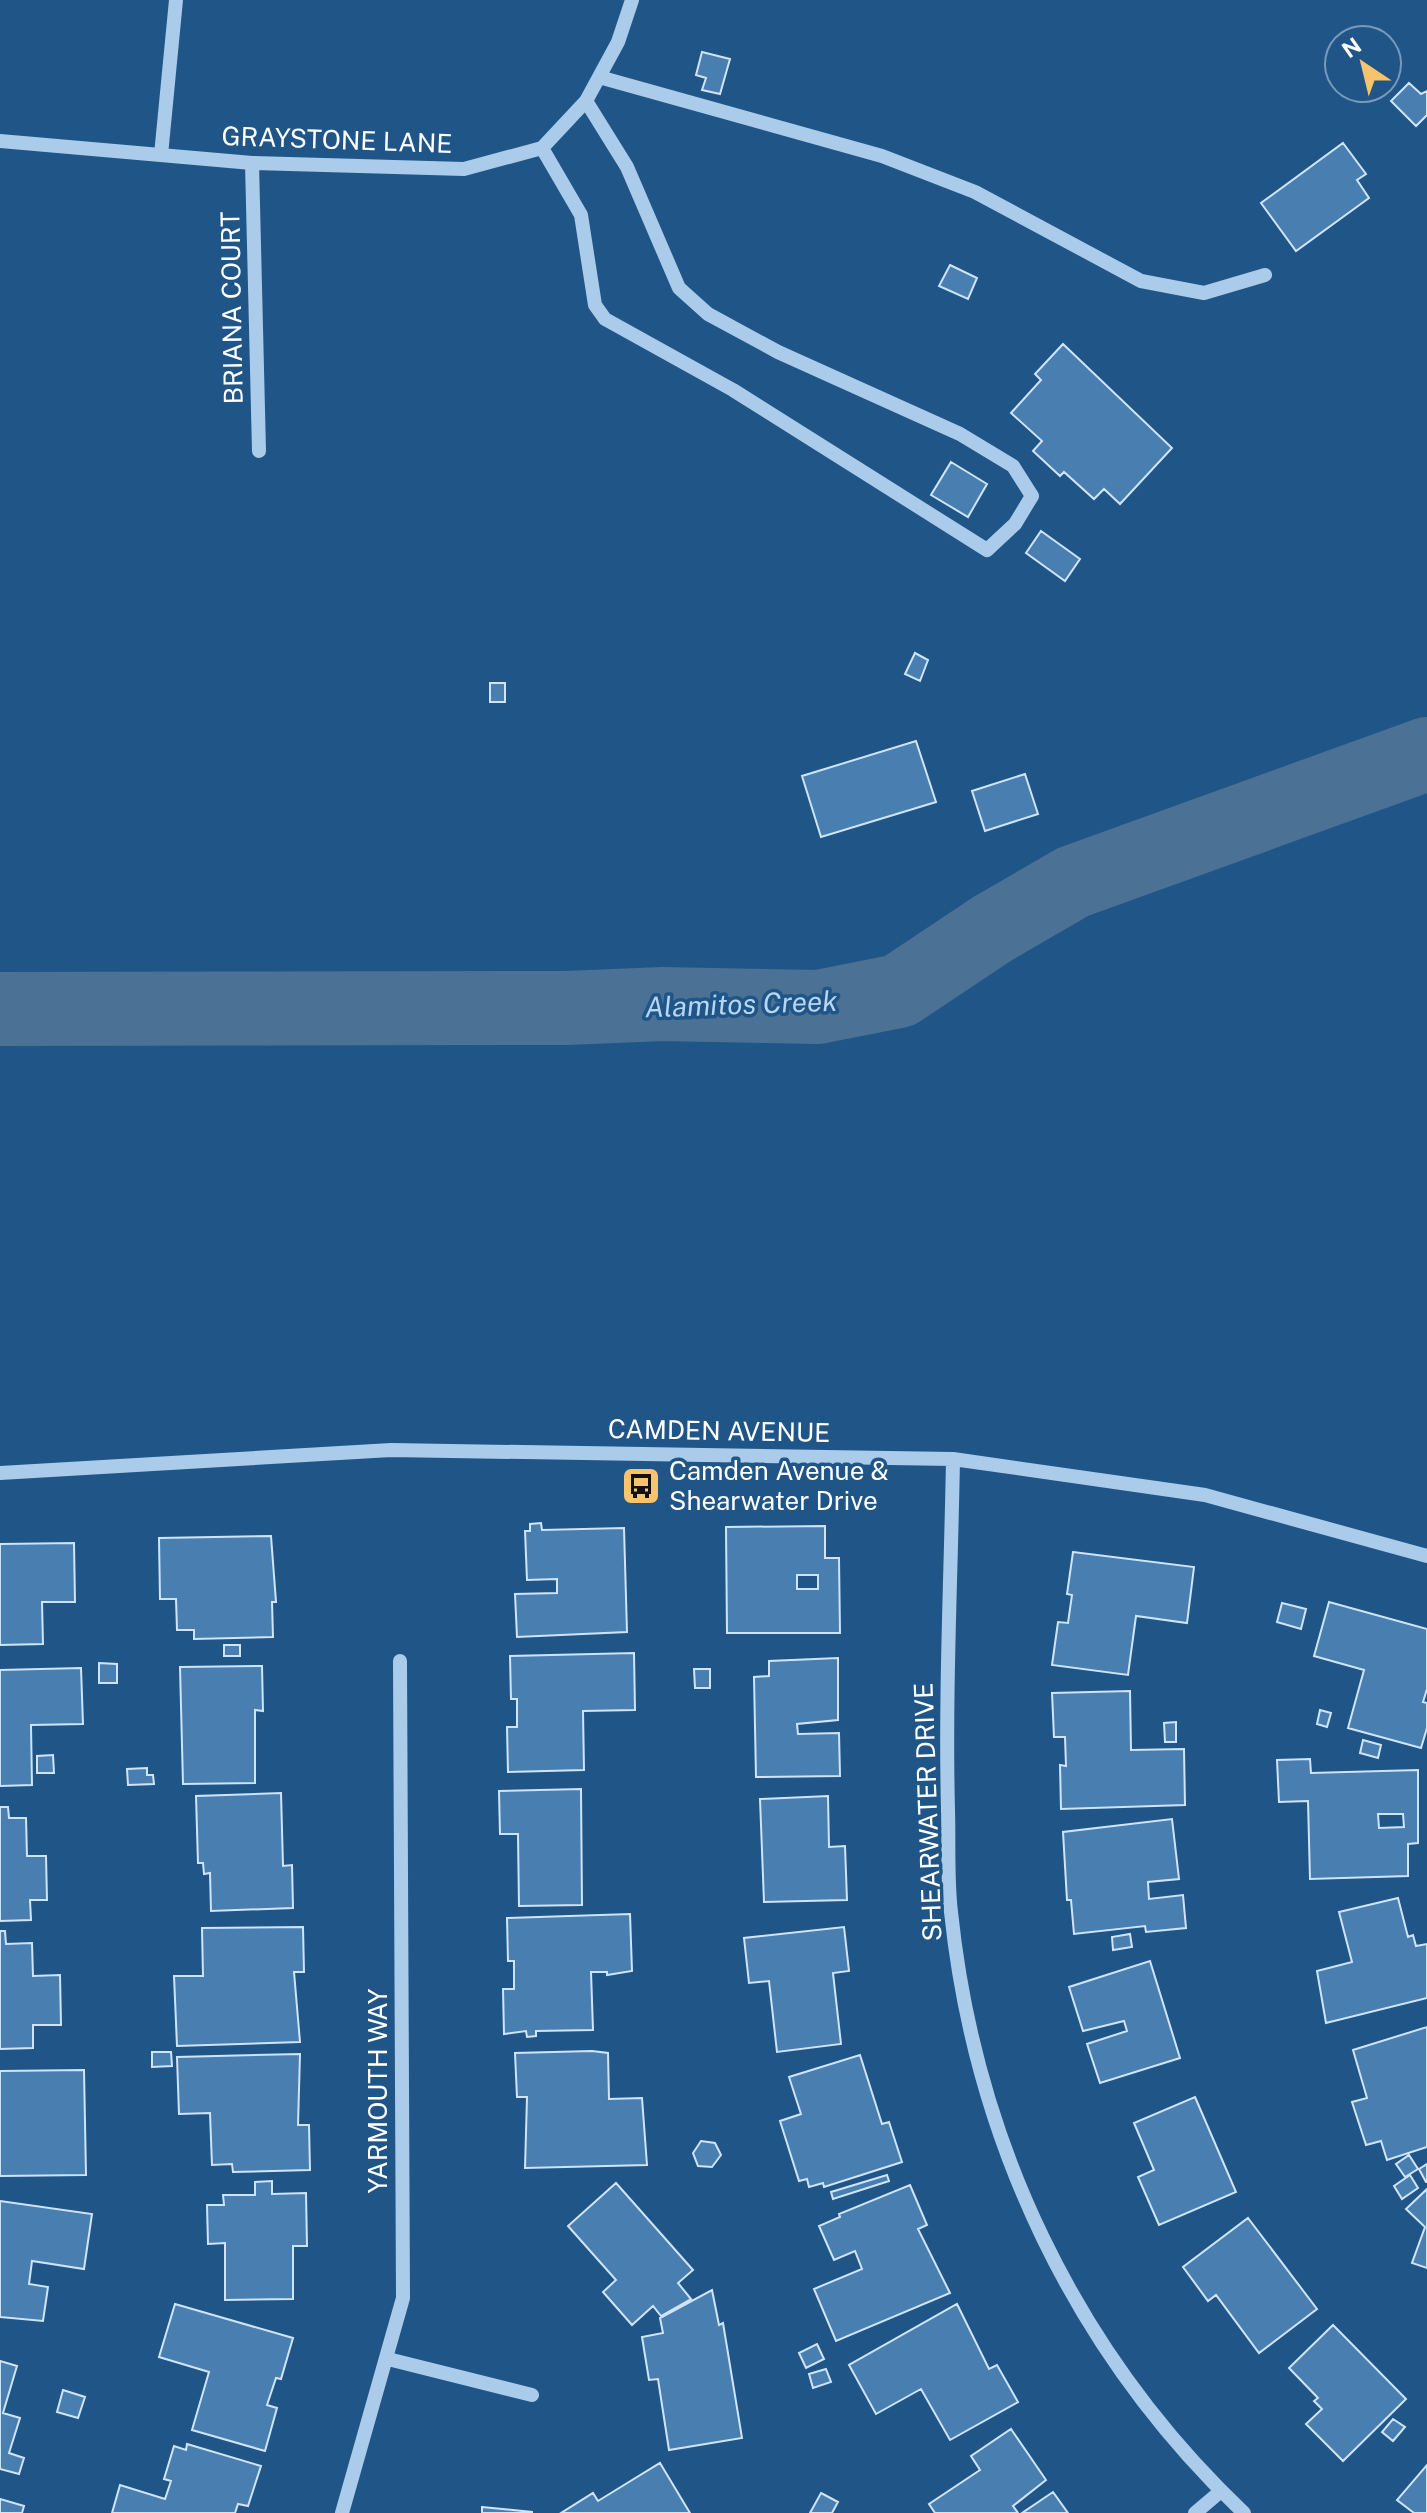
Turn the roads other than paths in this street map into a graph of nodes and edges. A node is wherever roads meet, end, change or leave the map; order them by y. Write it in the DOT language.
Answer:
graph roads {
  1 [pos="176,0"];
  2 [pos="632,0"];
  3 [pos="599,77"];
  4 [pos="586,101"];
  5 [pos="0,141"];
  6 [pos="542,148"];
  7 [pos="161,155"];
  8 [pos="252,163"];
  9 [pos="1265,275"];
  10 [pos="259,451"];
  11 [pos="953,1459"];
  12 [pos="0,1473"];
  13 [pos="1427,1556"];
  14 [pos="400,1661"];
  15 [pos="388,2359"];
  16 [pos="532,2395"];
  17 [pos="1221,2491"];
  18 [pos="342,2513"];
  19 [pos="1195,2513"];
  20 [pos="1244,2513"];
  1 -- 7 [label="street"];
  2 -- 3 [label="street"];
  3 -- 4 [label="street"];
  3 -- 9 [label="street"];
  4 -- 6 [label="street"];
  4 -- 6 [label="street"];
  5 -- 7 [label="street, GRAYSTONE LANE"];
  6 -- 8 [label="street, GRAYSTONE LANE"];
  7 -- 8 [label="street, GRAYSTONE LANE"];
  8 -- 10 [label="street, BRIANA COURT"];
  11 -- 12 [label="street, CAMDEN AVENUE"];
  11 -- 13 [label="street, CAMDEN AVENUE"];
  11 -- 17 [label="street, SHEARWATER DRIVE"];
  14 -- 15 [label="street, YARMOUTH WAY"];
  15 -- 16 [label="street"];
  15 -- 18 [label="street, YARMOUTH WAY"];
  17 -- 19 [label="street"];
  17 -- 20 [label="street, SHEARWATER DRIVE"];
}
